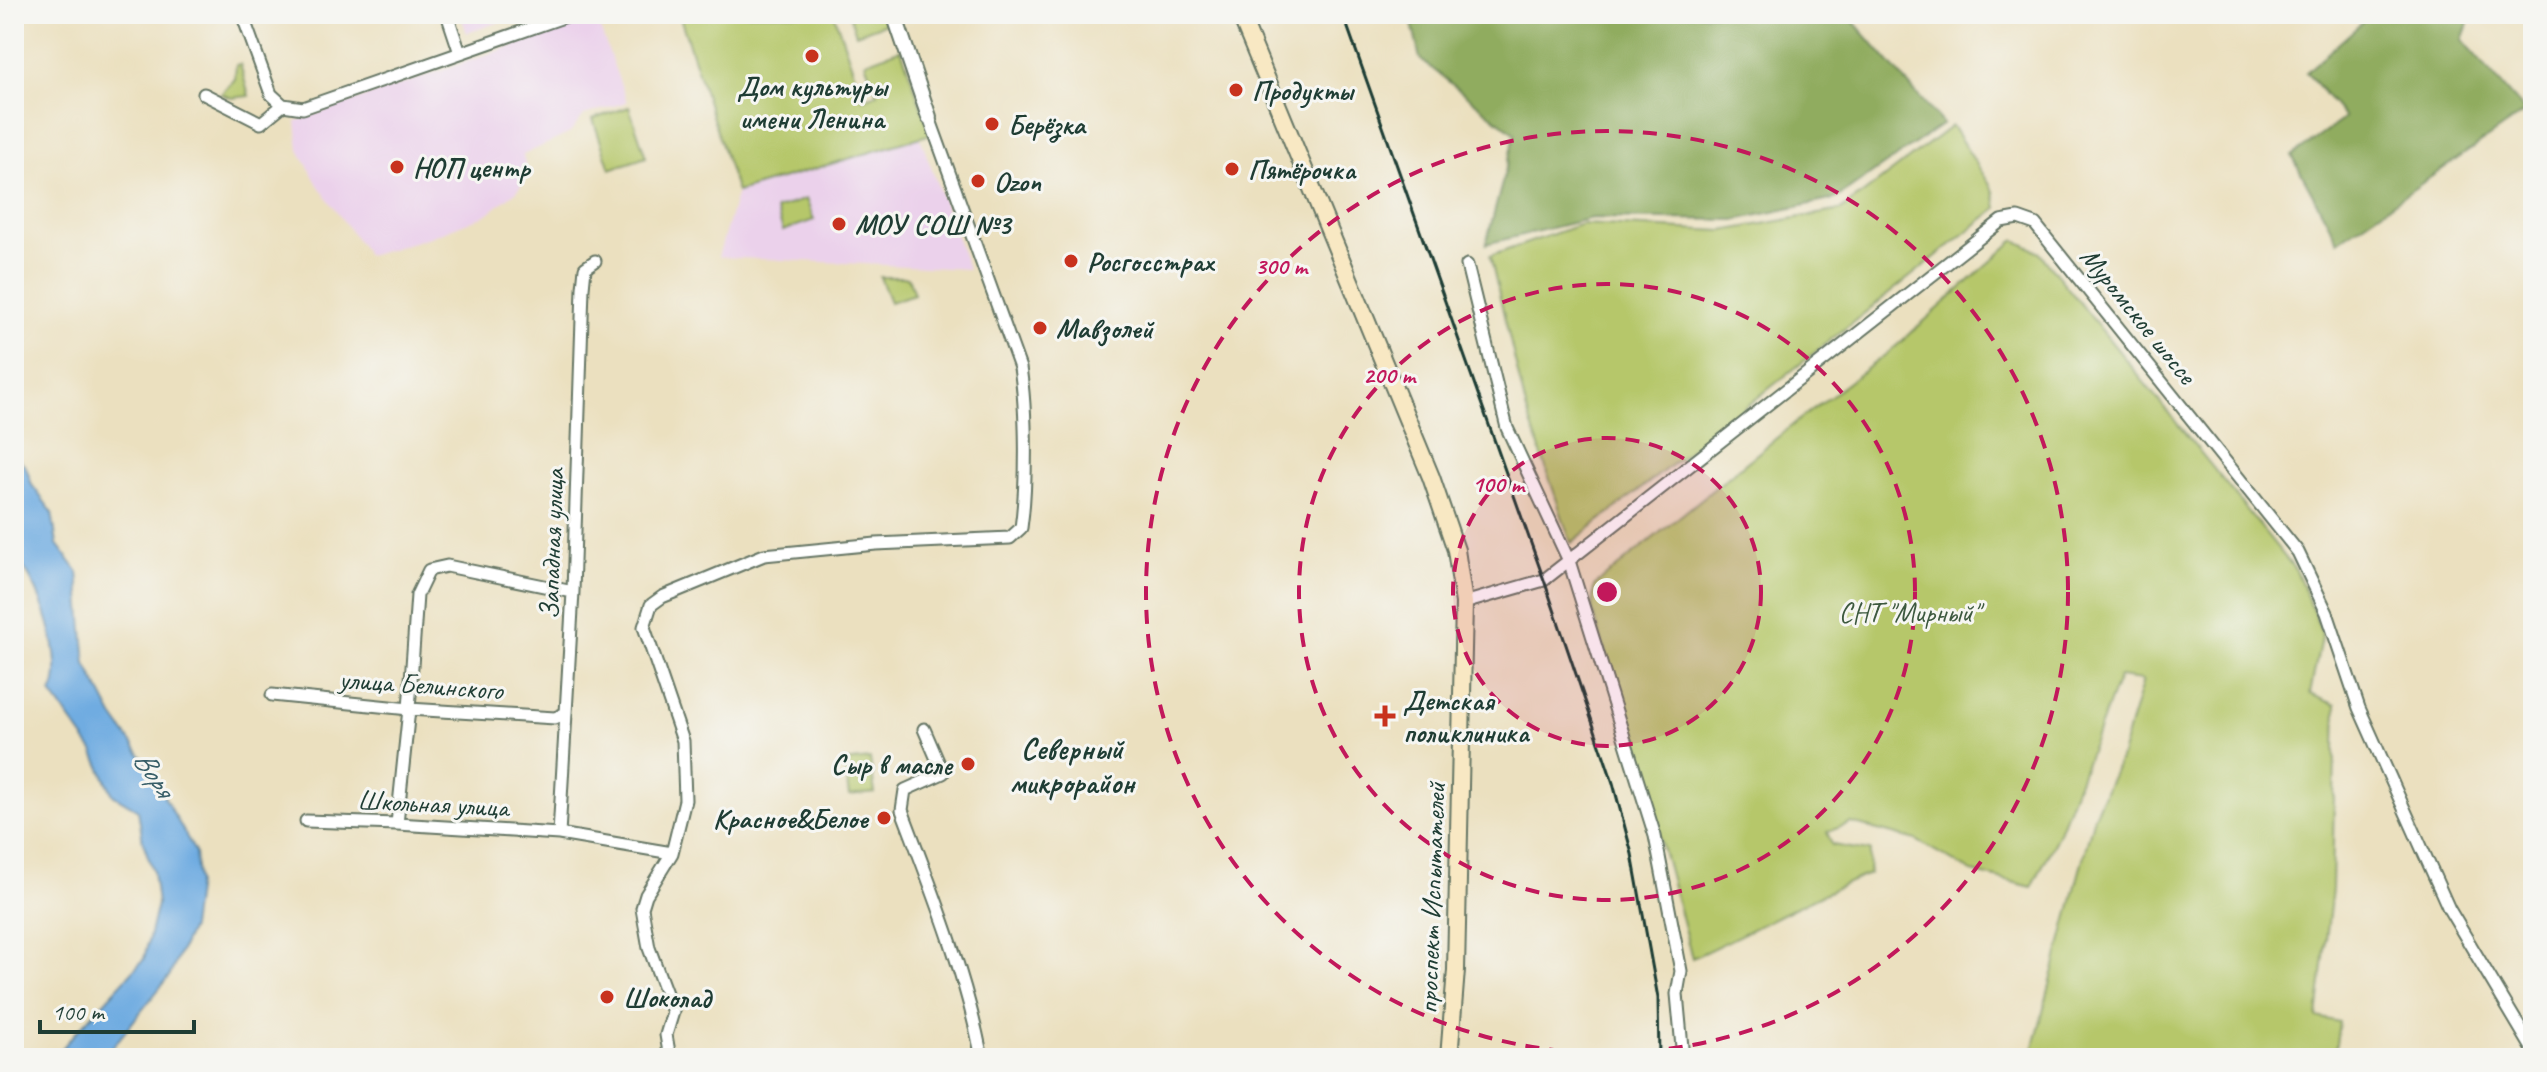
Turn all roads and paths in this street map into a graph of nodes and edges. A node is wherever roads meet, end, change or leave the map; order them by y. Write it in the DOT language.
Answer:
graph roads {
  1 [pos="242,14"];
  2 [pos="447,14"];
  3 [pos="572,14"];
  4 [pos="894,14"];
  5 [pos="1240,14"];
  6 [pos="460,53"];
  7 [pos="204,94"];
  8 [pos="283,105"];
  9 [pos="929,117"];
  10 [pos="595,261"];
  11 [pos="1467,265"];
  12 [pos="1569,561"];
  13 [pos="573,592"];
  14 [pos="1464,603"];
  15 [pos="272,695"];
  16 [pos="409,709"];
  17 [pos="566,713"];
  18 [pos="924,729"];
  19 [pos="306,821"];
  20 [pos="397,824"];
  21 [pos="559,834"];
  22 [pos="672,853"];
  23 [pos="2533,1050"];
  24 [pos="670,1058"];
  25 [pos="982,1058"];
  26 [pos="1449,1058"];
  27 [pos="1683,1058"];
  1 -- 8 [label="street"];
  2 -- 6 [label="street"];
  3 -- 6 [label="street"];
  4 -- 9 [label="street"];
  5 -- 14 [label="main road, проспект Испытателей"];
  6 -- 8 [label="street"];
  7 -- 8 [label="street"];
  9 -- 22 [label="street"];
  10 -- 13 [label="street, Западная улица"];
  11 -- 12 [label="street"];
  12 -- 14 [label="street, Муромское шоссе"];
  12 -- 23 [label="street, Муромское шоссе"];
  12 -- 27 [label="street"];
  13 -- 16 [label="street"];
  13 -- 17 [label="street, Западная улица"];
  14 -- 26 [label="main road, проспект Испытателей"];
  15 -- 16 [label="street, улица Белинского"];
  16 -- 17 [label="street, улица Белинского"];
  16 -- 20 [label="street"];
  17 -- 21 [label="street, Западная улица"];
  18 -- 25 [label="street"];
  19 -- 20 [label="street, Школьная улица"];
  20 -- 21 [label="street, Школьная улица"];
  21 -- 22 [label="street, Школьная улица"];
  22 -- 24 [label="street"];
}
